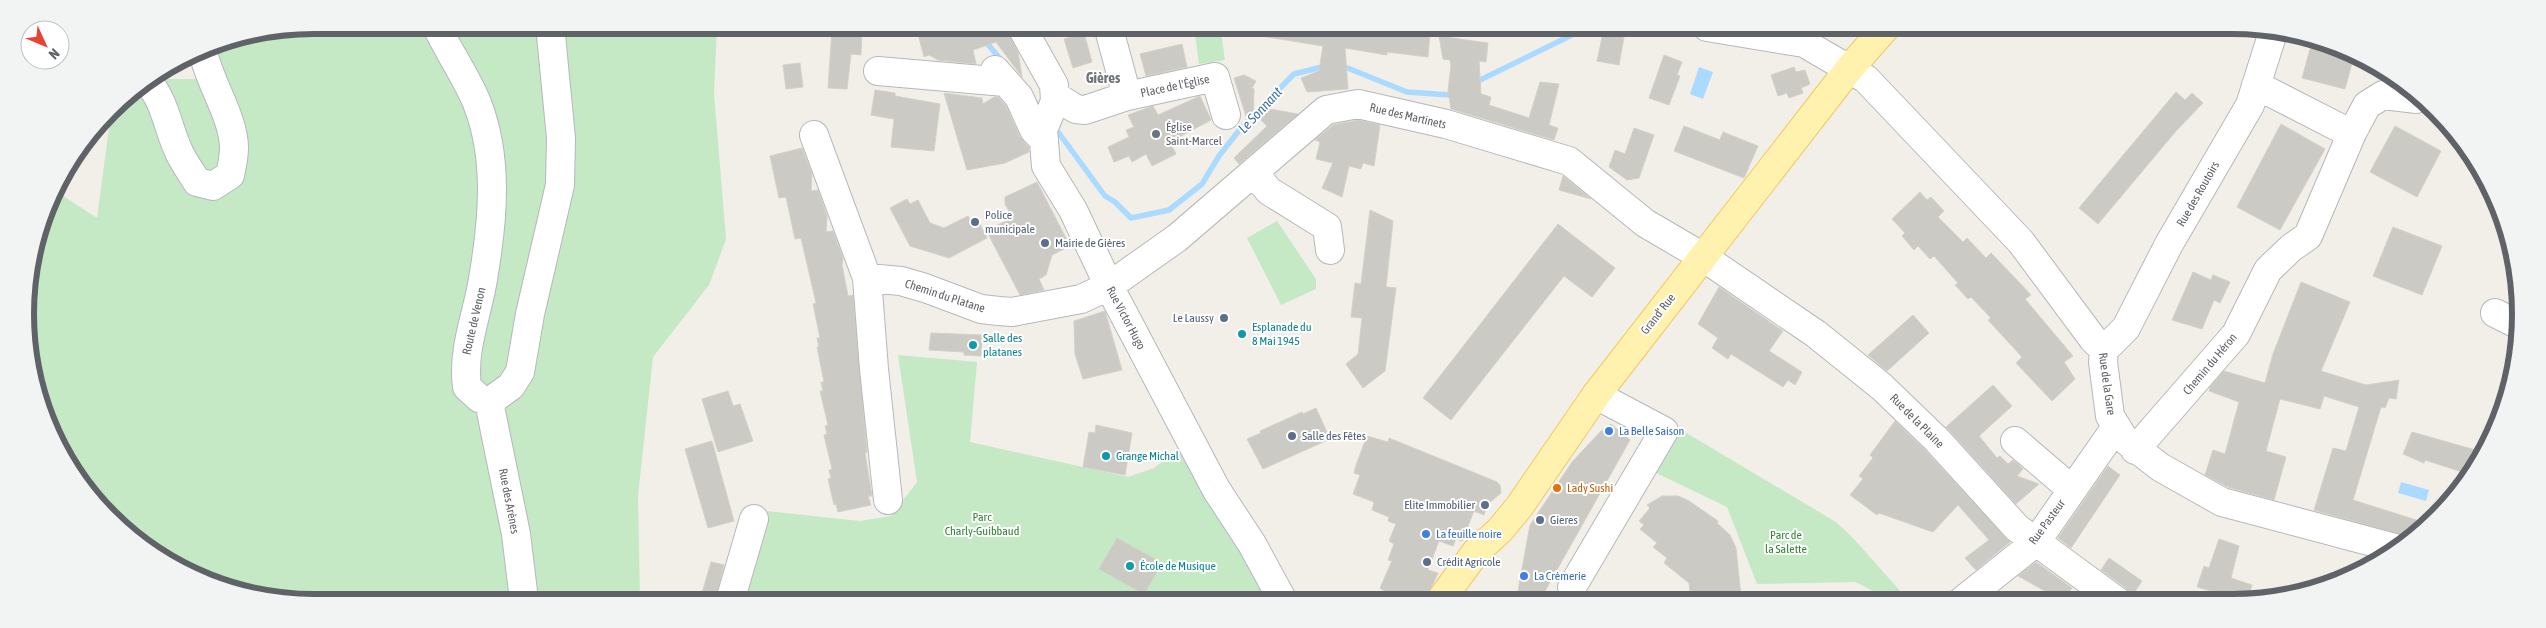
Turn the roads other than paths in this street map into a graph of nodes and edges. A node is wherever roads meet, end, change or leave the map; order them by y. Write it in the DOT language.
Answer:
graph roads {
  1 [pos="441,34"];
  2 [pos="551,34"];
  3 [pos="1029,34"];
  4 [pos="1110,34"];
  5 [pos="1752,34"];
  6 [pos="1878,34"];
  7 [pos="2272,36"];
  8 [pos="204,57"];
  9 [pos="1849,69"];
  10 [pos="878,71"];
  11 [pos="151,85"];
  12 [pos="2256,85"];
  13 [pos="1127,96"];
  14 [pos="1055,98"];
  15 [pos="2411,98"];
  16 [pos="1226,115"];
  17 [pos="2340,128"];
  18 [pos="1043,135"];
  19 [pos="814,136"];
  20 [pos="1254,173"];
  21 [pos="1330,250"];
  22 [pos="1703,257"];
  23 [pos="867,278"];
  24 [pos="1110,286"];
  25 [pos="2104,350"];
  26 [pos="1596,395"];
  27 [pos="489,402"];
  28 [pos="2116,427"];
  29 [pos="2015,441"];
  30 [pos="2135,450"];
  31 [pos="2070,490"];
  32 [pos="888,500"];
  33 [pos="754,519"];
  34 [pos="2036,542"];
  35 [pos="2389,546"];
  36 [pos="1572,587"];
  37 [pos="523,594"];
  38 [pos="732,594"];
  39 [pos="1279,594"];
  40 [pos="1444,594"];
  41 [pos="1970,594"];
  42 [pos="2109,594"];
  1 -- 27 [label="street, Route de Venon"];
  2 -- 27 [label="street"];
  3 -- 14 [label="street"];
  4 -- 13 [label="street, Place de l'Église"];
  5 -- 9 [label="street, Rue de la Gare"];
  6 -- 9 [label="main road, Grand' Rue"];
  7 -- 12 [label="street, Rue des Routoirs"];
  8 -- 11 [label="street"];
  9 -- 22 [label="main road, Grand' Rue"];
  9 -- 25 [label="street, Rue de la Gare"];
  10 -- 18 [label="street"];
  12 -- 17 [label="street"];
  12 -- 25 [label="street, Rue des Routoirs"];
  13 -- 14 [label="street, Place de l'Église"];
  13 -- 16 [label="street, Place de l'Église"];
  14 -- 18 [label="street, Rue Victor Hugo"];
  15 -- 30 [label="street, Chemin du Héron"];
  18 -- 24 [label="street, Rue Victor Hugo"];
  19 -- 23 [label="street"];
  20 -- 21 [label="street"];
  20 -- 22 [label="street, Rue des Martinets"];
  20 -- 24 [label="street, Rue des Martinets"];
  22 -- 26 [label="main road, Grand' Rue"];
  22 -- 34 [label="street, Rue de la Plaine"];
  23 -- 24 [label="street, Chemin du Platane"];
  23 -- 32 [label="street"];
  24 -- 39 [label="street, Rue Victor Hugo"];
  25 -- 28 [label="street, Rue de la Gare"];
  26 -- 36 [label="street"];
  26 -- 40 [label="main road, Grand' Rue"];
  27 -- 37 [label="street, Rue des Arènes"];
  28 -- 30 [label="street, Rue de la Gare"];
  28 -- 31 [label="street, Rue Pasteur"];
  29 -- 31 [label="street"];
  30 -- 35 [label="street, Rue de la Gare"];
  31 -- 34 [label="street, Rue Pasteur"];
  33 -- 38 [label="street"];
  34 -- 41 [label="street, Rue Pasteur"];
  34 -- 42 [label="street, Rue de la Plaine"];
}
